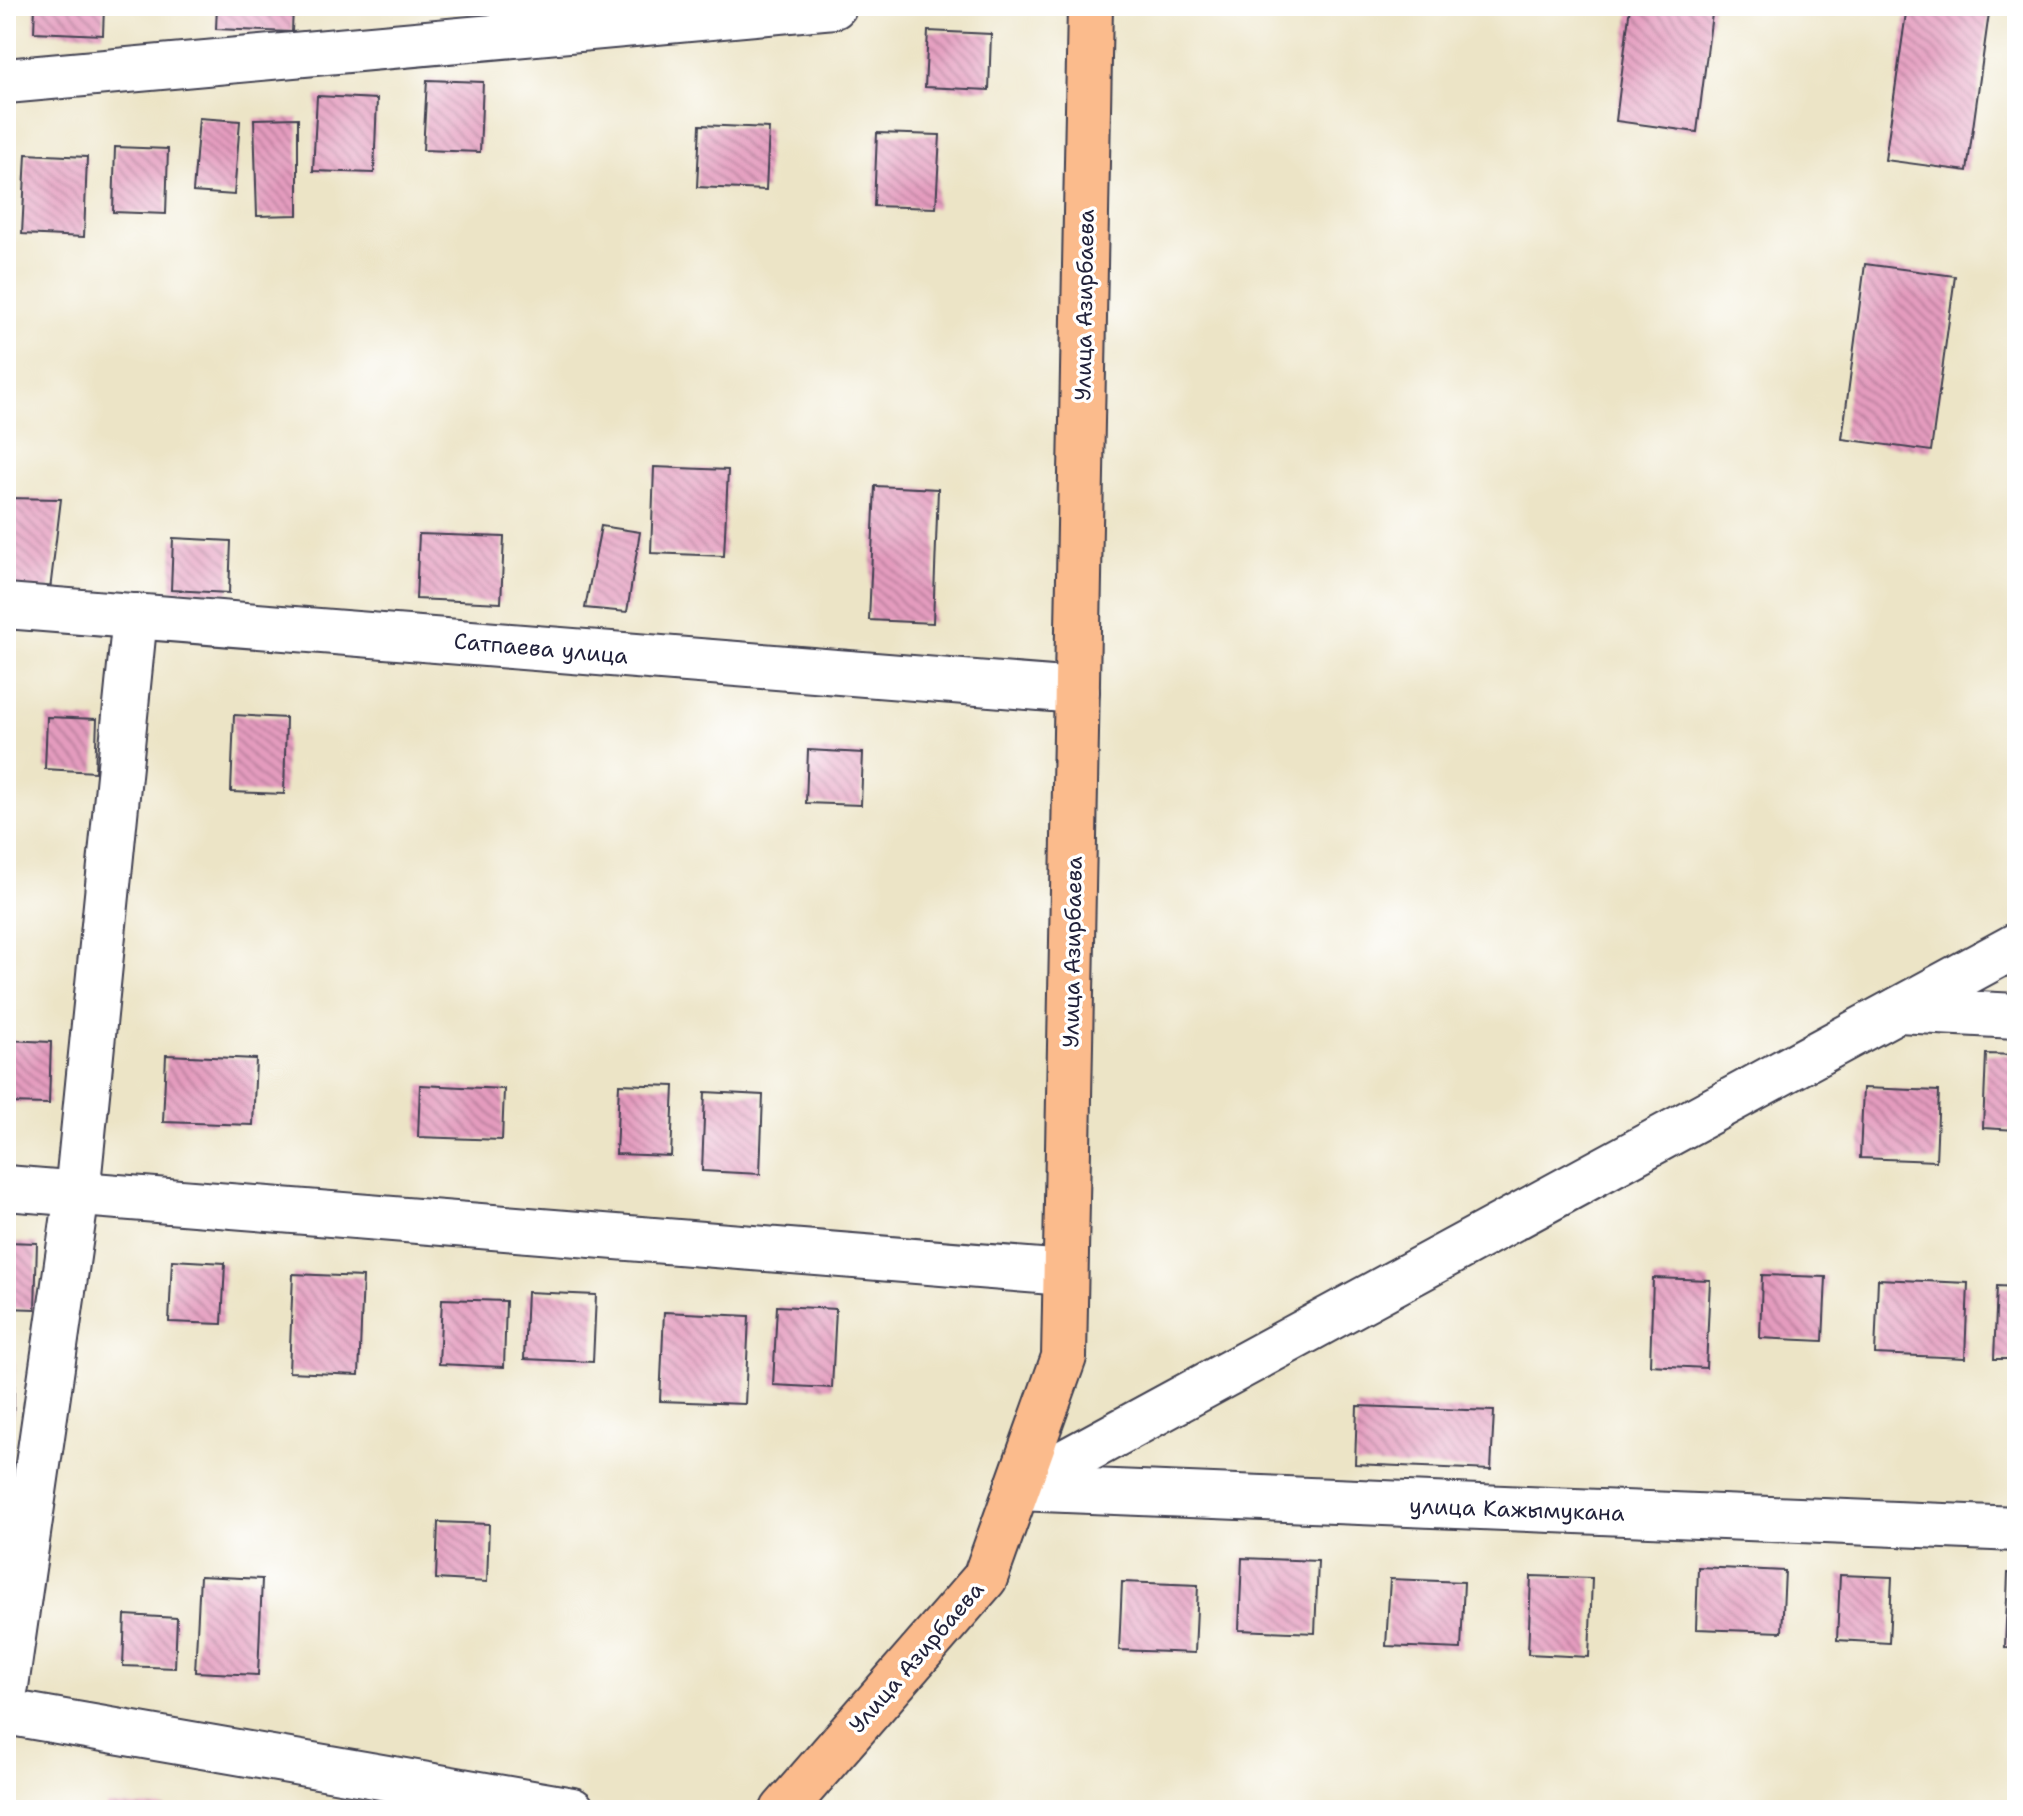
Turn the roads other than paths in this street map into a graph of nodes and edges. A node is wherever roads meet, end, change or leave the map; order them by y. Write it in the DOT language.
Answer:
graph roads {
  1 [pos="834,6"];
  2 [pos="1090,6"];
  3 [pos="6,81"];
  4 [pos="6,606"];
  5 [pos="135,616"];
  6 [pos="1077,691"];
  7 [pos="2017,945"];
  8 [pos="1898,1010"];
  9 [pos="2017,1016"];
  10 [pos="6,1188"];
  11 [pos="77,1194"];
  12 [pos="1065,1273"];
  13 [pos="1017,1488"];
  14 [pos="2017,1529"];
  15 [pos="6,1686"];
  16 [pos="6,1712"];
  17 [pos="572,1810"];
  18 [pos="783,1810"];
  1 -- 3 [label="street"];
  2 -- 6 [label="main road, Улица Азирбаева"];
  4 -- 5 [label="street, Сатпаева улица"];
  5 -- 6 [label="street, Сатпаева улица"];
  5 -- 11 [label="street"];
  6 -- 12 [label="main road, Улица Азирбаева"];
  7 -- 8 [label="street"];
  8 -- 9 [label="street"];
  8 -- 13 [label="street"];
  10 -- 11 [label="street"];
  11 -- 12 [label="street"];
  11 -- 15 [label="street"];
  12 -- 13 [label="main road, Улица Азирбаева"];
  13 -- 14 [label="street, улица Кажымукана"];
  13 -- 18 [label="main road, Улица Азирбаева"];
  16 -- 17 [label="street"];
}
